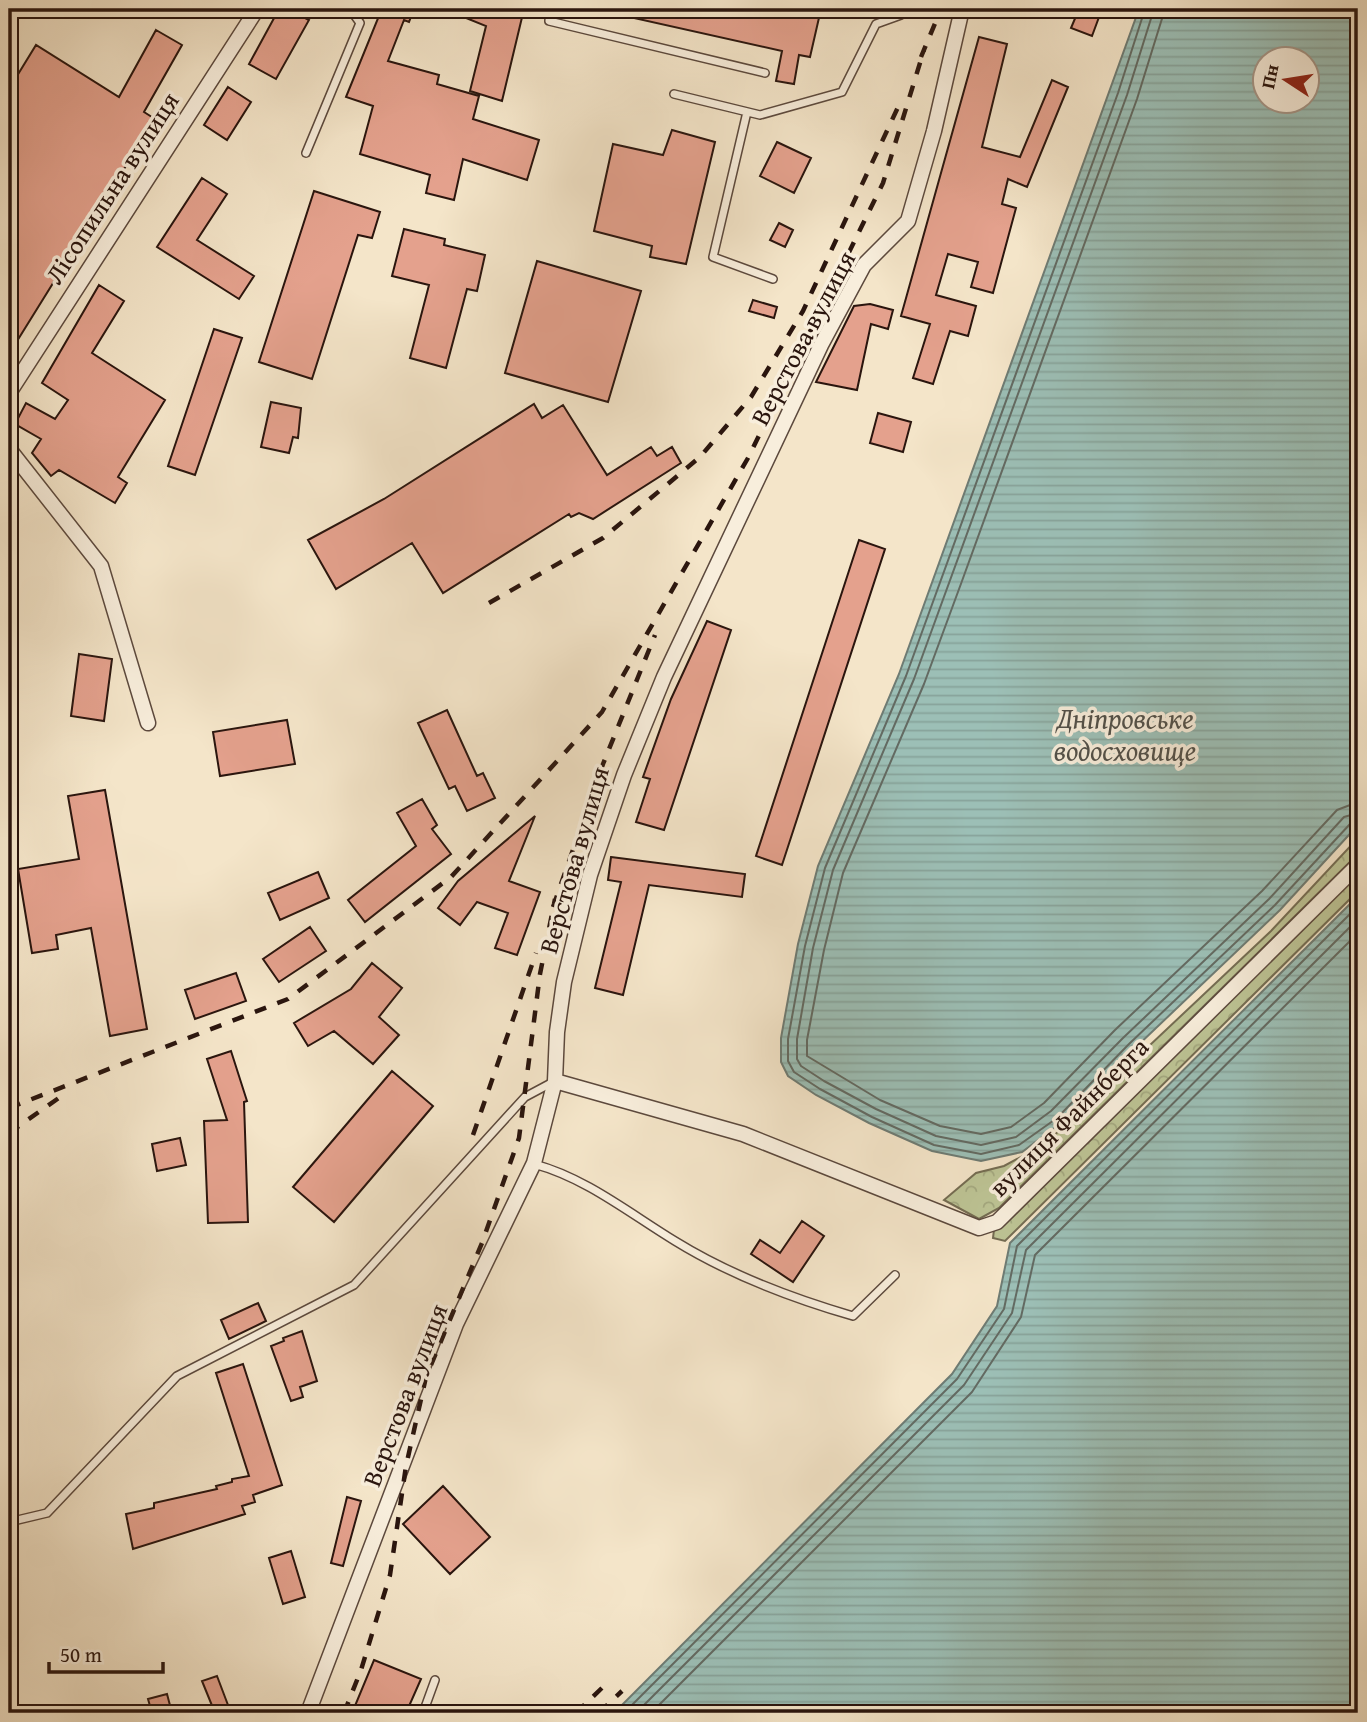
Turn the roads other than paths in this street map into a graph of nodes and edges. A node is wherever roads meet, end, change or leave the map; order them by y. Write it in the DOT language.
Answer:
graph roads {
  1 [pos="257,9"];
  2 [pos="350,9"];
  3 [pos="550,9"];
  4 [pos="904,9"];
  5 [pos="962,9"];
  6 [pos="765,73"];
  7 [pos="674,94"];
  8 [pos="747,112"];
  9 [pos="306,153"];
  10 [pos="774,279"];
  11 [pos="9,393"];
  12 [pos="9,449"];
  13 [pos="148,723"];
  14 [pos="1358,865"];
  15 [pos="555,1081"];
  16 [pos="534,1163"];
  17 [pos="895,1275"];
  18 [pos="9,1522"];
  19 [pos="435,1680"];
  20 [pos="308,1713"];
  21 [pos="423,1713"];
  1 -- 11 [label="street, Лісопильна вулиця"];
  2 -- 9 [label="lane"];
  3 -- 6 [label="lane"];
  4 -- 8 [label="lane"];
  5 -- 15 [label="street, Верстова вулиця"];
  7 -- 8 [label="lane"];
  8 -- 10 [label="lane"];
  12 -- 13 [label="street"];
  14 -- 15 [label="street, вулиця Файнберга"];
  15 -- 16 [label="street, Верстова вулиця"];
  15 -- 18 [label="lane"];
  16 -- 17 [label="lane"];
  16 -- 20 [label="street, Верстова вулиця"];
  19 -- 21 [label="lane"];
}
